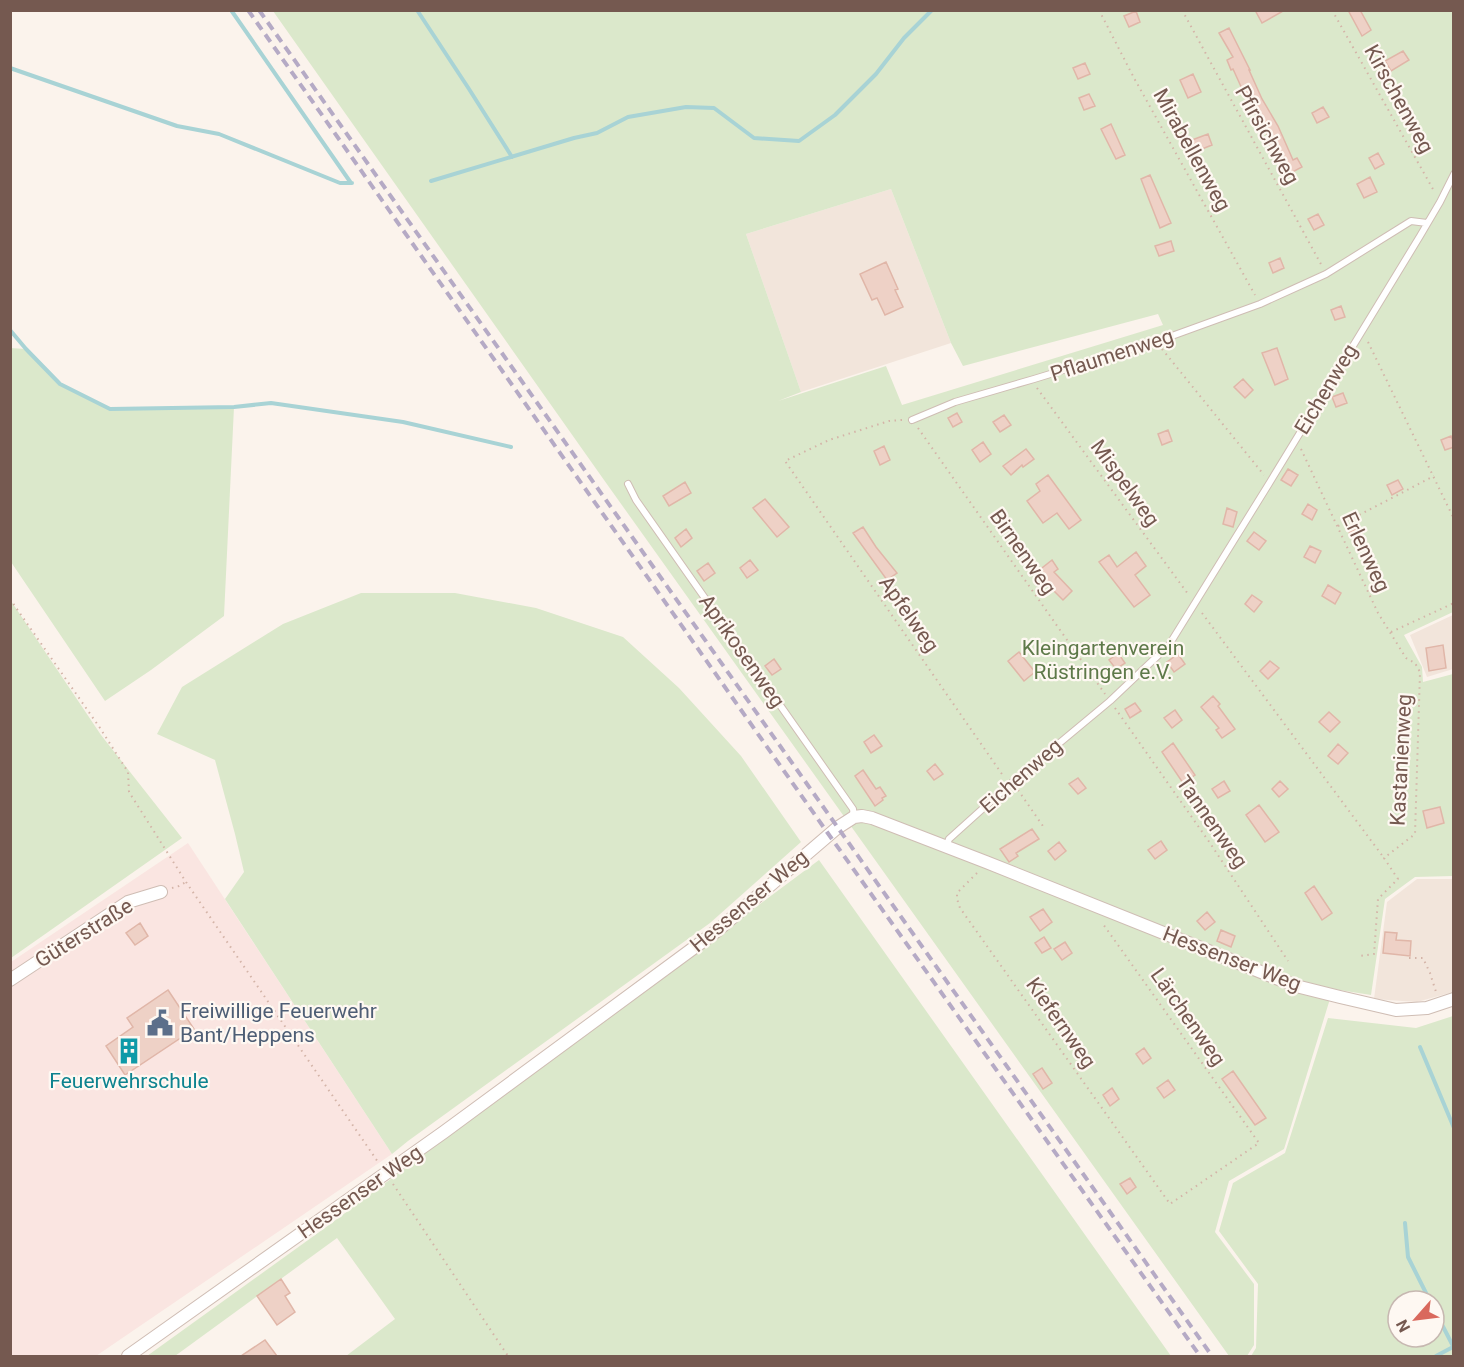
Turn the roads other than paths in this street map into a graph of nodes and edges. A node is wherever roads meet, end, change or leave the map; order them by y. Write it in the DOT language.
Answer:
graph roads {
  1 [pos="1454,174"];
  2 [pos="1426,224"];
  3 [pos="912,420"];
  4 [pos="628,484"];
  5 [pos="854,817"];
  6 [pos="946,847"];
  7 [pos="161,892"];
  8 [pos="10,980"];
  9 [pos="1454,999"];
  10 [pos="128,1356"];
  1 -- 2 [label="lane, Eichenweg"];
  2 -- 3 [label="lane, Pflaumenweg"];
  2 -- 6 [label="lane, Eichenweg"];
  4 -- 5 [label="lane, Aprikosenweg"];
  5 -- 6 [label="street, Hessenser Weg"];
  5 -- 10 [label="street, Hessenser Weg"];
  6 -- 9 [label="street, Hessenser Weg"];
  7 -- 8 [label="street, Güterstraße"];
}
